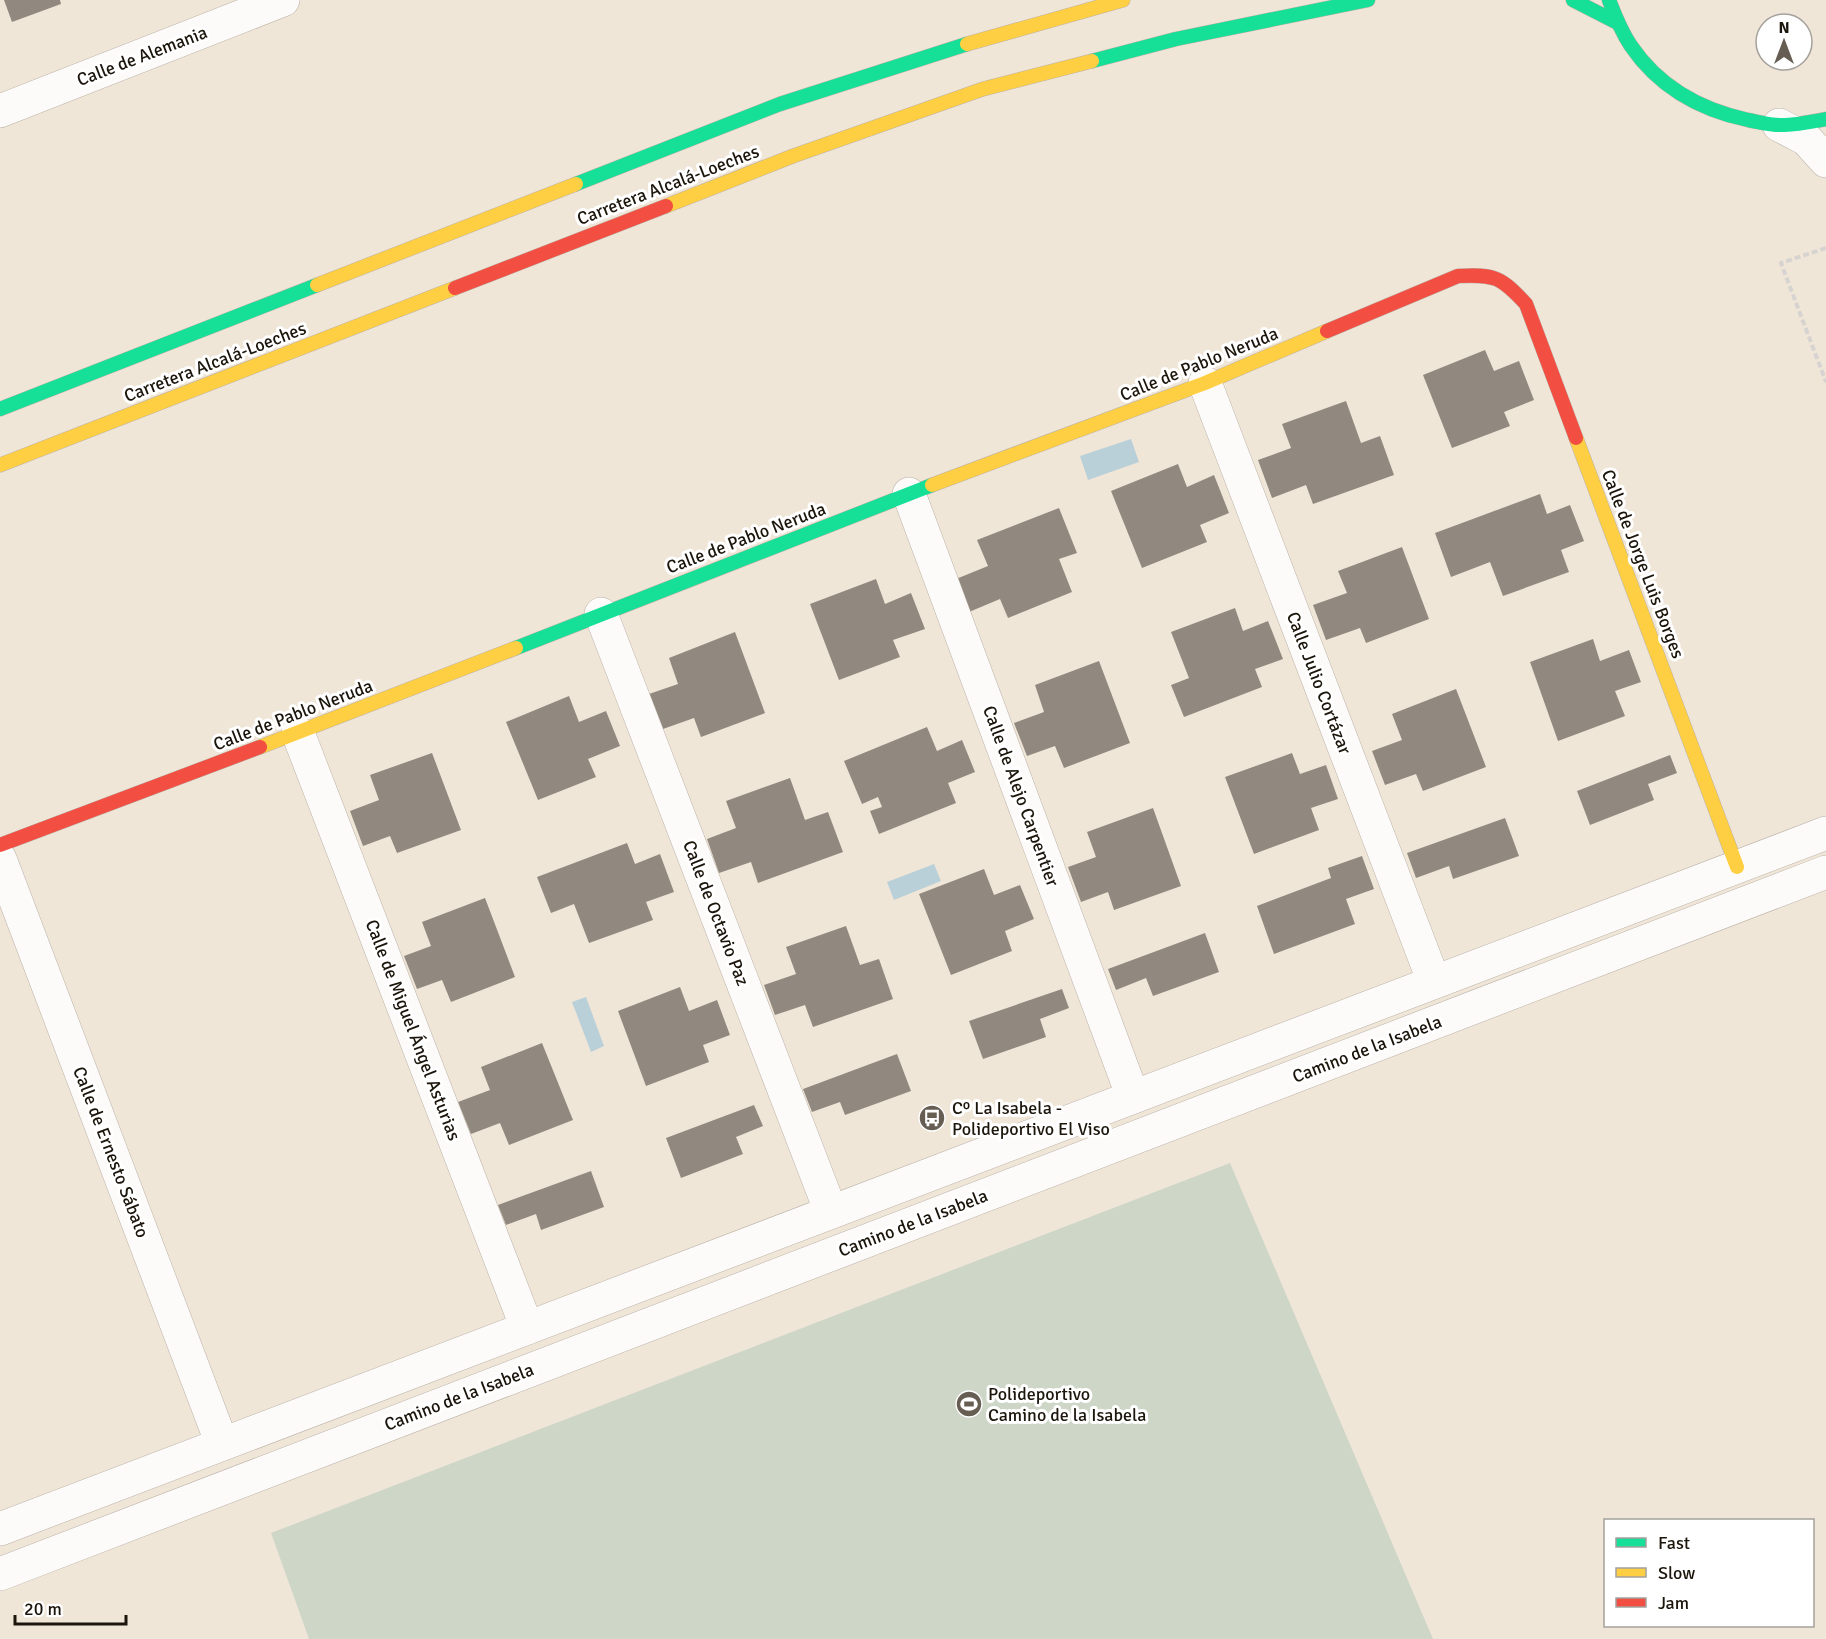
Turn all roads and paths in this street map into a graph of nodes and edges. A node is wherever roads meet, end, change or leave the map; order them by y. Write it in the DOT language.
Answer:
graph roads {
  1 [pos="283,0"];
  2 [pos="1123,0"];
  3 [pos="1368,0"];
  4 [pos="1573,0"];
  5 [pos="1609,0"];
  6 [pos="1616,22"];
  7 [pos="0,111"];
  8 [pos="1826,119"];
  9 [pos="1779,125"];
  10 [pos="1826,161"];
  11 [pos="1826,248"];
  12 [pos="1504,280"];
  13 [pos="1826,382"];
  14 [pos="1205,384"];
  15 [pos="0,409"];
  16 [pos="0,465"];
  17 [pos="909,495"];
  18 [pos="601,614"];
  19 [pos="298,733"];
  20 [pos="1826,833"];
  21 [pos="0,845"];
  22 [pos="0,859"];
  23 [pos="1737,867"];
  24 [pos="1826,872"];
  25 [pos="1434,982"];
  26 [pos="1133,1097"];
  27 [pos="831,1212"];
  28 [pos="527,1328"];
  29 [pos="222,1444"];
  30 [pos="0,1529"];
  31 [pos="0,1574"];
  1 -- 7 [label="street, Calle de Alemania"];
  2 -- 15 [label="main road, Carretera Alcalá-Loeches"];
  3 -- 16 [label="main road, Carretera Alcalá-Loeches"];
  4 -- 6 [label="main road"];
  5 -- 6 [label="main road"];
  6 -- 9 [label="main road"];
  8 -- 9 [label="main road"];
  9 -- 10 [label="street"];
  11 -- 13 [label="path"];
  12 -- 14 [label="main road, Calle de Pablo Neruda"];
  12 -- 23 [label="main road, Calle de Jorge Luis Borges"];
  14 -- 17 [label="main road, Calle de Pablo Neruda"];
  14 -- 25 [label="street, Calle Julio Cortázar"];
  17 -- 18 [label="main road, Calle de Pablo Neruda"];
  17 -- 26 [label="street, Calle de Alejo Carpentier"];
  18 -- 19 [label="main road, Calle de Pablo Neruda"];
  18 -- 27 [label="street, Calle de Octavio Paz"];
  19 -- 21 [label="main road, Calle de Pablo Neruda"];
  19 -- 28 [label="street, Calle de Miguel Ángel Asturias"];
  20 -- 23 [label="street"];
  22 -- 29 [label="street, Calle de Ernesto Sábato"];
  23 -- 25 [label="street"];
  24 -- 31 [label="street, Camino de la Isabela"];
  25 -- 26 [label="street"];
  26 -- 27 [label="street"];
  27 -- 28 [label="street"];
  28 -- 29 [label="street"];
  29 -- 30 [label="street"];
}
